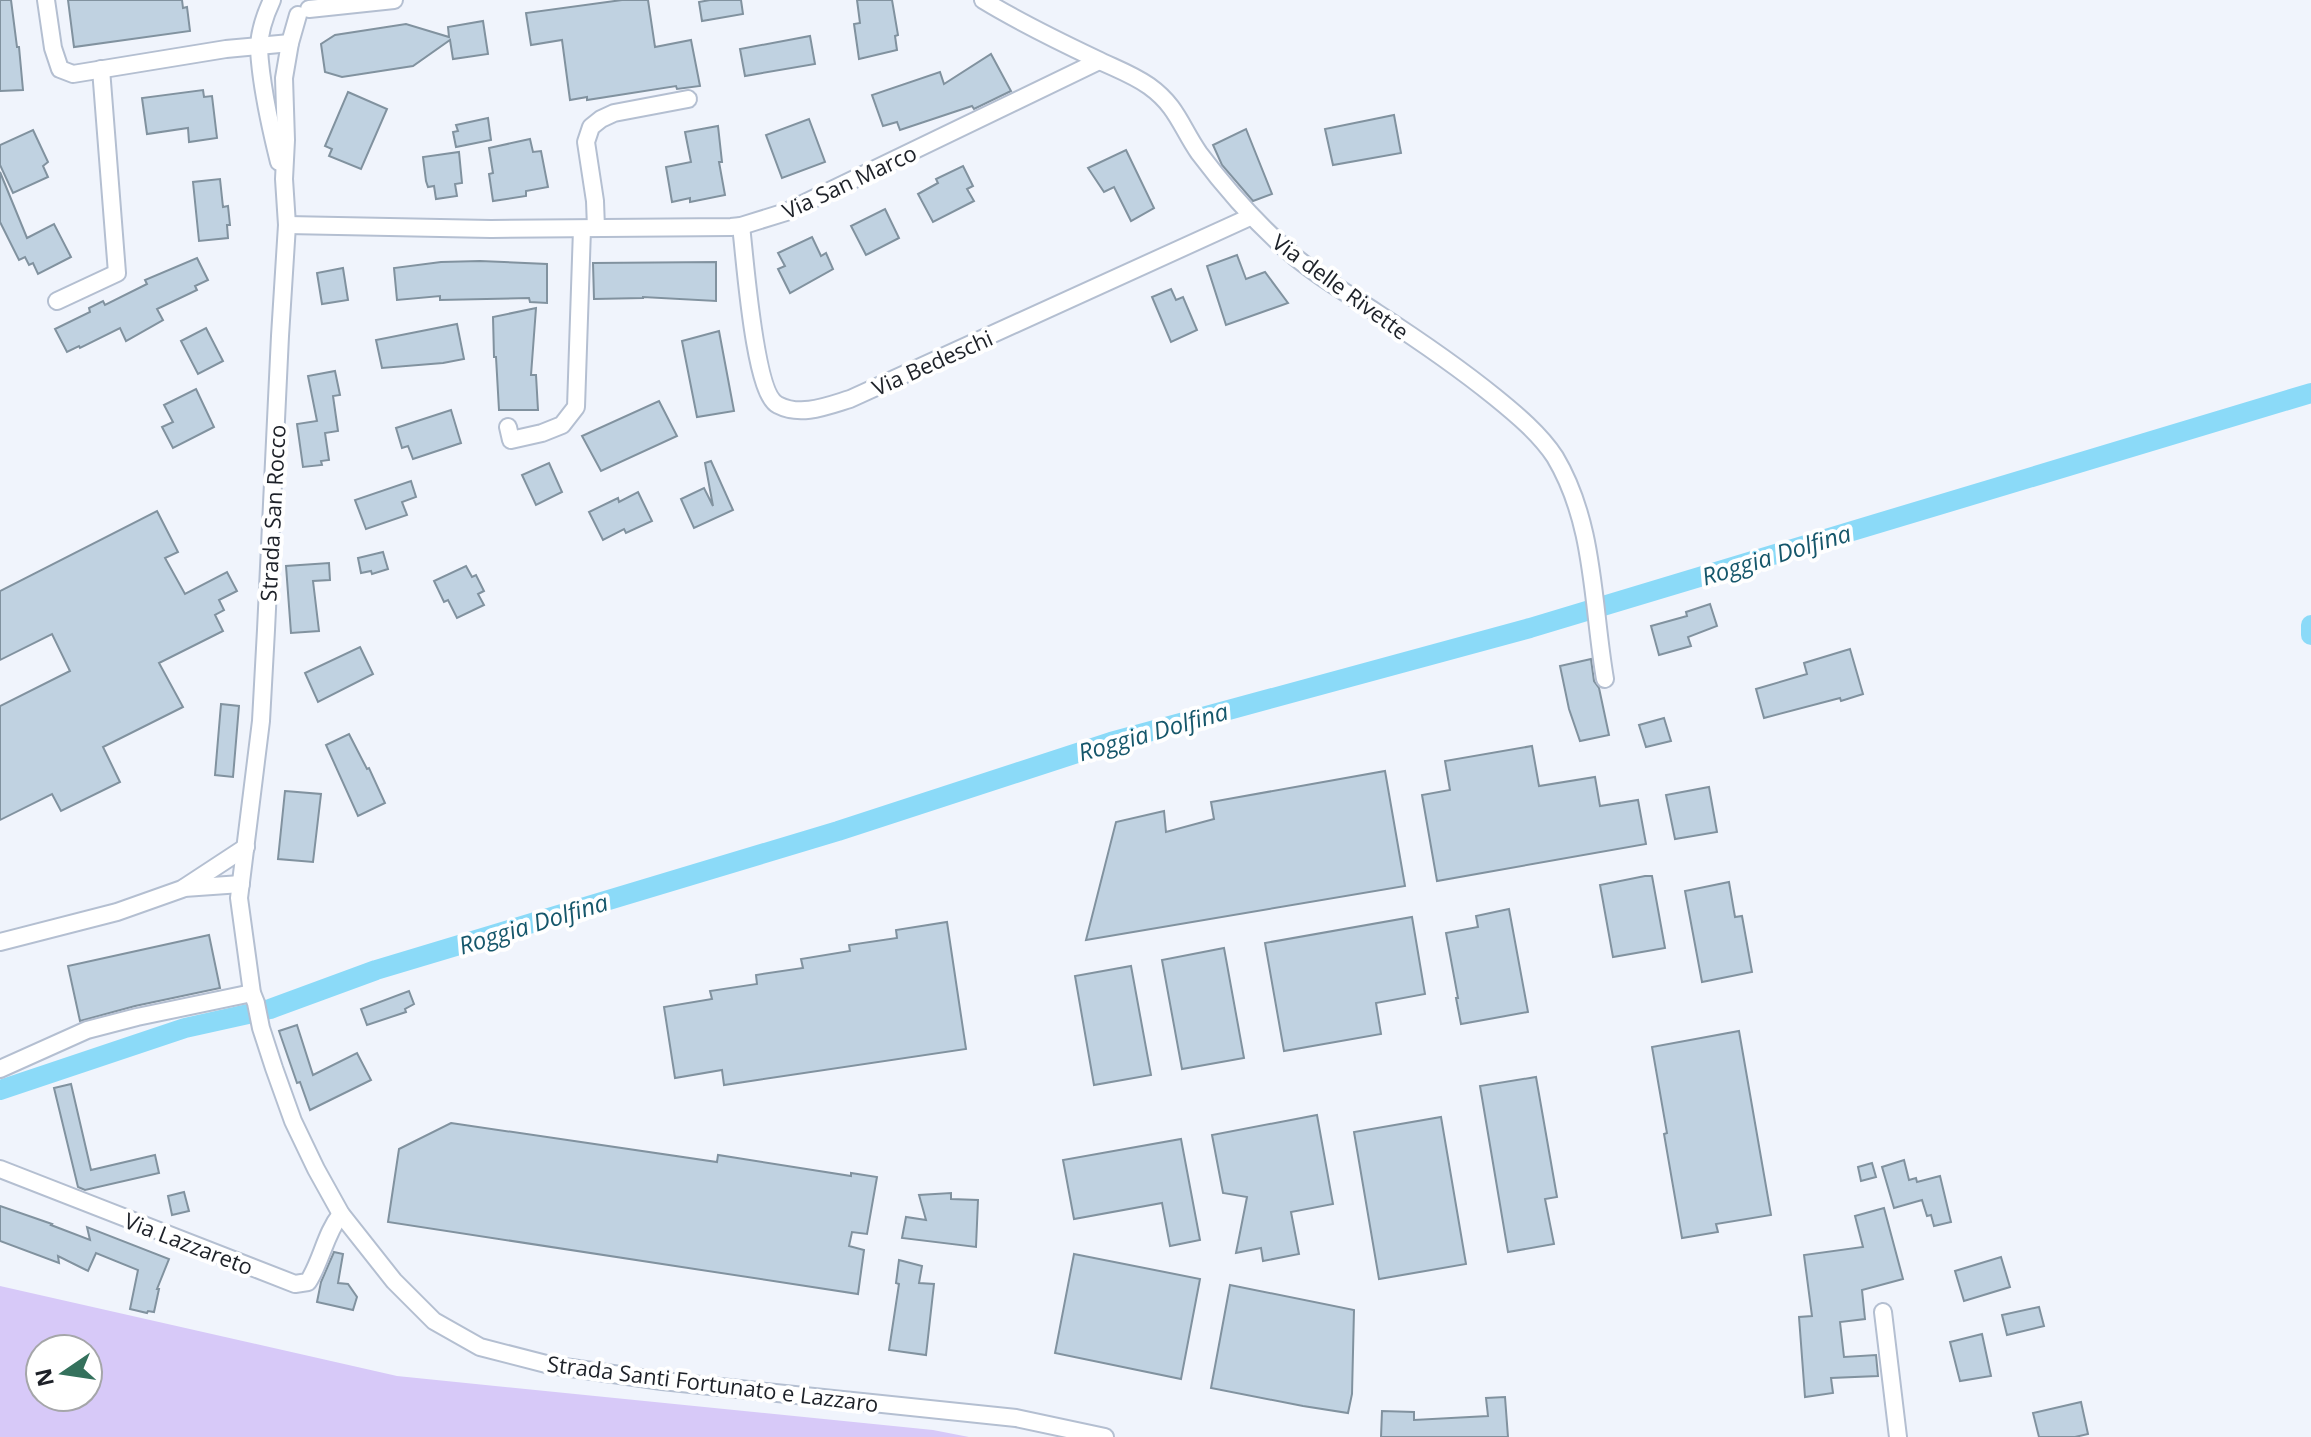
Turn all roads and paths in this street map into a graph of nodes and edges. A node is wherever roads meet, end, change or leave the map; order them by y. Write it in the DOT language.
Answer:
graph roads {
  1 [pos="46,0"];
  2 [pos="273,0"];
  3 [pos="344,0"];
  4 [pos="394,0"];
  5 [pos="983,0"];
  6 [pos="362,4"];
  7 [pos="307,8"];
  8 [pos="290,43"];
  9 [pos="259,46"];
  10 [pos="1099,61"];
  11 [pos="101,69"];
  12 [pos="688,99"];
  13 [pos="284,179"];
  14 [pos="1250,217"];
  15 [pos="287,225"];
  16 [pos="741,226"];
  17 [pos="589,228"];
  18 [pos="57,301"];
  19 [pos="508,427"];
  20 [pos="1605,679"];
  21 [pos="246,847"];
  22 [pos="241,884"];
  23 [pos="182,889"];
  24 [pos="0,942"];
  25 [pos="254,998"];
  26 [pos="0,1069"];
  27 [pos="0,1169"];
  28 [pos="341,1214"];
  29 [pos="1883,1312"];
  30 [pos="1105,1437"];
  31 [pos="1898,1437"];
  1 -- 11 [label="street"];
  2 -- 7 [label="street"];
  2 -- 9 [label="street, Strada San Rocco"];
  3 -- 6 [label="street"];
  4 -- 6 [label="street"];
  5 -- 10 [label="street, Via delle Rivette"];
  6 -- 7 [label="street"];
  7 -- 8 [label="street, Strada San Rocco"];
  8 -- 9 [label="street"];
  8 -- 13 [label="street, Strada San Rocco"];
  9 -- 11 [label="street"];
  9 -- 13 [label="street, Strada San Rocco"];
  10 -- 14 [label="street, Via delle Rivette"];
  10 -- 16 [label="street, Via San Marco"];
  11 -- 18 [label="street"];
  12 -- 17 [label="street"];
  13 -- 15 [label="street, Strada San Rocco"];
  14 -- 16 [label="street, Via Bedeschi"];
  14 -- 20 [label="street, Via delle Rivette"];
  15 -- 17 [label="street, Via San Marco"];
  15 -- 21 [label="street, Strada San Rocco"];
  16 -- 17 [label="street, Via San Marco"];
  17 -- 19 [label="street"];
  21 -- 22 [label="street, Strada Santi Fortunato e Lazzaro"];
  21 -- 23 [label="street"];
  22 -- 23 [label="street"];
  22 -- 25 [label="street, Strada Santi Fortunato e Lazzaro"];
  23 -- 24 [label="street"];
  25 -- 26 [label="street"];
  25 -- 28 [label="street, Strada Santi Fortunato e Lazzaro"];
  27 -- 28 [label="street, Via Lazzareto"];
  28 -- 30 [label="street, Strada Santi Fortunato e Lazzaro"];
  29 -- 31 [label="street"];
}
